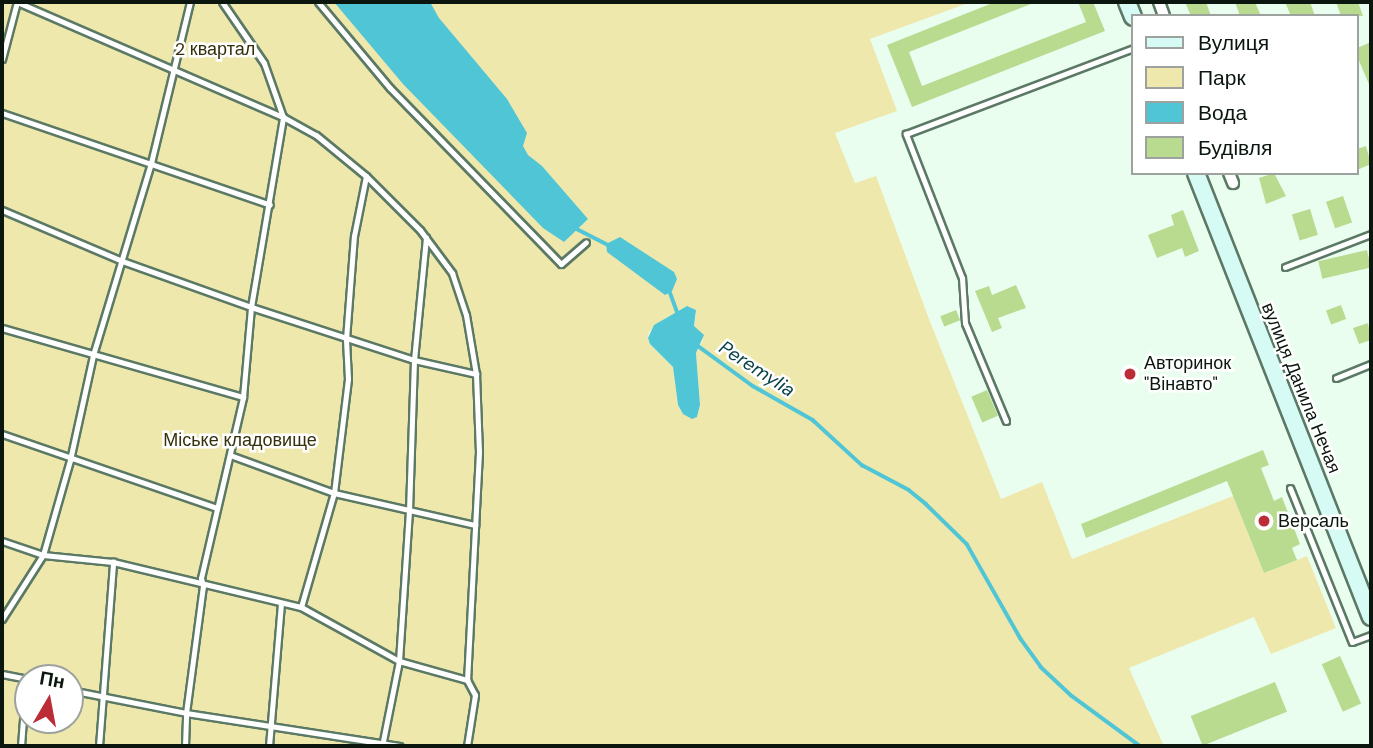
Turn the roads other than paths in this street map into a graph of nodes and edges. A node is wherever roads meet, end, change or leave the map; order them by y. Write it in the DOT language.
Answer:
graph roads {
  1 [pos="17,2"];
  2 [pos="190,2"];
  3 [pos="222,2"];
  4 [pos="318,2"];
  5 [pos="1132,48"];
  6 [pos="2,59"];
  7 [pos="174,69"];
  8 [pos="2,113"];
  9 [pos="284,117"];
  10 [pos="151,163"];
  11 [pos="1197,175"];
  12 [pos="366,176"];
  13 [pos="270,205"];
  14 [pos="2,210"];
  15 [pos="1371,234"];
  16 [pos="426,238"];
  17 [pos="586,242"];
  18 [pos="122,261"];
  19 [pos="1285,267"];
  20 [pos="251,307"];
  21 [pos="2,328"];
  22 [pos="346,339"];
  23 [pos="93,355"];
  24 [pos="414,360"];
  25 [pos="1371,364"];
  26 [pos="476,374"];
  27 [pos="1336,378"];
  28 [pos="243,397"];
  29 [pos="1006,421"];
  30 [pos="2,434"];
  31 [pos="230,455"];
  32 [pos="70,460"];
  33 [pos="1290,488"];
  34 [pos="334,493"];
  35 [pos="217,508"];
  36 [pos="410,511"];
  37 [pos="475,525"];
  38 [pos="2,541"];
  39 [pos="43,555"];
  40 [pos="113,562"];
  41 [pos="203,586"];
  42 [pos="281,604"];
  43 [pos="301,607"];
  44 [pos="2,616"];
  45 [pos="1371,617"];
  46 [pos="1371,635"];
  47 [pos="399,661"];
  48 [pos="467,680"];
  49 [pos="84,694"];
  50 [pos="102,698"];
  51 [pos="186,713"];
  52 [pos="271,724"];
  53 [pos="382,744"];
  54 [pos="100,746"];
  55 [pos="185,746"];
  56 [pos="269,746"];
  57 [pos="399,746"];
  58 [pos="467,746"];
  1 -- 6 [label="lane"];
  1 -- 7 [label="lane"];
  2 -- 7 [label="lane"];
  3 -- 9 [label="lane"];
  4 -- 17 [label="lane"];
  5 -- 29 [label="lane"];
  7 -- 9 [label="lane"];
  7 -- 10 [label="lane"];
  8 -- 10 [label="lane"];
  9 -- 12 [label="lane"];
  9 -- 13 [label="lane"];
  10 -- 13 [label="lane"];
  10 -- 18 [label="lane"];
  11 -- 45 [label="main road, вулиця Данила Нечая"];
  12 -- 16 [label="lane"];
  12 -- 22 [label="lane"];
  13 -- 20 [label="lane"];
  14 -- 18 [label="lane"];
  15 -- 19 [label="lane"];
  16 -- 24 [label="lane"];
  16 -- 26 [label="lane"];
  18 -- 20 [label="lane"];
  18 -- 23 [label="lane"];
  20 -- 22 [label="lane"];
  20 -- 28 [label="lane"];
  21 -- 23 [label="lane"];
  22 -- 24 [label="lane"];
  22 -- 34 [label="lane"];
  23 -- 28 [label="lane"];
  23 -- 32 [label="lane"];
  24 -- 26 [label="lane"];
  24 -- 36 [label="lane"];
  25 -- 27 [label="lane"];
  26 -- 37 [label="lane"];
  28 -- 31 [label="lane"];
  30 -- 32 [label="lane"];
  31 -- 34 [label="lane"];
  31 -- 35 [label="lane"];
  32 -- 35 [label="lane"];
  32 -- 39 [label="lane"];
  33 -- 46 [label="lane"];
  34 -- 36 [label="lane"];
  34 -- 43 [label="lane"];
  35 -- 41 [label="lane"];
  36 -- 37 [label="lane"];
  36 -- 47 [label="lane"];
  37 -- 48 [label="lane"];
  38 -- 39 [label="lane"];
  39 -- 40 [label="lane"];
  39 -- 44 [label="lane"];
  40 -- 41 [label="lane"];
  40 -- 50 [label="lane"];
  41 -- 42 [label="lane"];
  41 -- 51 [label="lane"];
  42 -- 43 [label="lane"];
  42 -- 52 [label="lane"];
  43 -- 47 [label="lane"];
  47 -- 48 [label="lane"];
  47 -- 53 [label="lane"];
  48 -- 58 [label="lane"];
  49 -- 50 [label="lane"];
  50 -- 51 [label="lane"];
  50 -- 54 [label="lane"];
  51 -- 52 [label="lane"];
  51 -- 55 [label="lane"];
  52 -- 53 [label="lane"];
  52 -- 56 [label="lane"];
  53 -- 57 [label="lane"];
}
